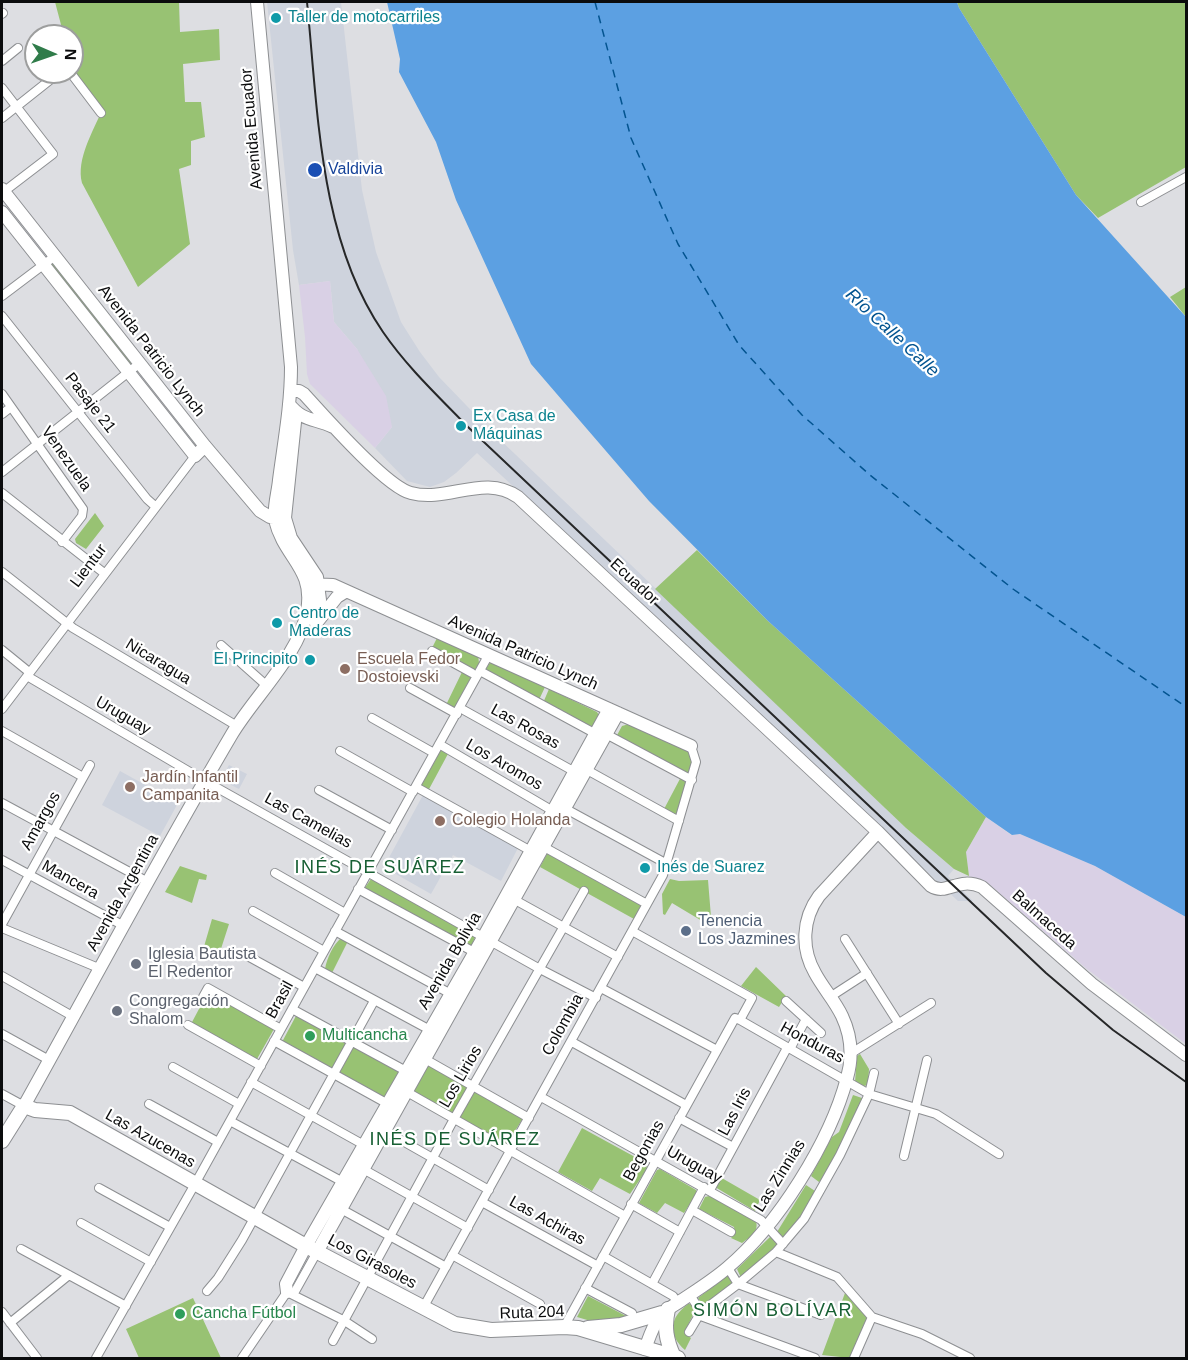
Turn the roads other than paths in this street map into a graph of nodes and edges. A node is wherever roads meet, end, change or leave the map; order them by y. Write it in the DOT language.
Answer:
graph roads {
  1 [pos="257,2"];
  2 [pos="18,48"];
  3 [pos="2,61"];
  4 [pos="44,84"];
  5 [pos="79,84"];
  6 [pos="2,88"];
  7 [pos="16,106"];
  8 [pos="101,113"];
  9 [pos="2,118"];
  10 [pos="1186,177"];
  11 [pos="2,191"];
  12 [pos="1141,202"];
  13 [pos="2,212"];
  14 [pos="282,254"];
  15 [pos="55,256"];
  16 [pos="43,265"];
  17 [pos="2,296"];
  18 [pos="2,316"];
  19 [pos="140,363"];
  20 [pos="129,373"];
  21 [pos="295,391"];
  22 [pos="2,394"];
  23 [pos="11,407"];
  24 [pos="292,409"];
  25 [pos="77,411"];
  26 [pos="2,414"];
  27 [pos="310,421"];
  28 [pos="339,431"];
  29 [pos="294,434"];
  30 [pos="37,445"];
  31 [pos="205,446"];
  32 [pos="195,456"];
  33 [pos="2,472"];
  34 [pos="2,493"];
  35 [pos="277,497"];
  36 [pos="250,499"];
  37 [pos="156,507"];
  38 [pos="280,518"];
  39 [pos="62,542"];
  40 [pos="2,572"];
  41 [pos="104,573"];
  42 [pos="313,584"];
  43 [pos="345,592"];
  44 [pos="66,623"];
  45 [pos="316,624"];
  46 [pos="221,645"];
  47 [pos="2,650"];
  48 [pos="432,651"];
  49 [pos="488,656"];
  50 [pos="281,665"];
  51 [pos="476,672"];
  52 [pos="28,674"];
  53 [pos="266,685"];
  54 [pos="410,688"];
  55 [pos="2,709"];
  56 [pos="458,711"];
  57 [pos="613,711"];
  58 [pos="372,718"];
  59 [pos="237,726"];
  60 [pos="2,731"];
  61 [pos="601,734"];
  62 [pos="439,744"];
  63 [pos="691,746"];
  64 [pos="340,751"];
  65 [pos="434,753"];
  66 [pos="90,765"];
  67 [pos="581,771"];
  68 [pos="83,777"];
  69 [pos="204,780"];
  70 [pos="692,780"];
  71 [pos="319,790"];
  72 [pos="414,790"];
  73 [pos="2,803"];
  74 [pos="560,810"];
  75 [pos="679,822"];
  76 [pos="392,830"];
  77 [pos="53,831"];
  78 [pos="878,832"];
  79 [pos="544,847"];
  80 [pos="531,852"];
  81 [pos="2,860"];
  82 [pos="667,864"];
  83 [pos="368,872"];
  84 [pos="275,873"];
  85 [pos="29,875"];
  86 [pos="147,882"];
  87 [pos="358,889"];
  88 [pos="584,891"];
  89 [pos="515,900"];
  90 [pos="647,904"];
  91 [pos="253,911"];
  92 [pos="345,913"];
  93 [pos="2,926"];
  94 [pos="124,926"];
  95 [pos="563,927"];
  96 [pos="335,931"];
  97 [pos="632,931"];
  98 [pos="488,939"];
  99 [pos="845,939"];
  100 [pos="324,951"];
  101 [pos="474,952"];
  102 [pos="244,954"];
  103 [pos="618,957"];
  104 [pos="315,968"];
  105 [pos="100,969"];
  106 [pos="540,969"];
  107 [pos="867,973"];
  108 [pos="2,976"];
  109 [pos="304,987"];
  110 [pos="601,988"];
  111 [pos="451,994"];
  112 [pos="203,997"];
  113 [pos="830,997"];
  114 [pos="596,998"];
  115 [pos="374,1001"];
  116 [pos="786,1001"];
  117 [pos="931,1003"];
  118 [pos="292,1009"];
  119 [pos="74,1017"];
  120 [pos="806,1019"];
  121 [pos="740,1020"];
  122 [pos="899,1024"];
  123 [pos="188,1025"];
  124 [pos="281,1029"];
  125 [pos="430,1029"];
  126 [pos="821,1033"];
  127 [pos="2,1034"];
  128 [pos="274,1041"];
  129 [pos="352,1041"];
  130 [pos="572,1042"];
  131 [pos="789,1048"];
  132 [pos="717,1050"];
  133 [pos="850,1054"];
  134 [pos="1186,1055"];
  135 [pos="425,1059"];
  136 [pos="49,1060"];
  137 [pos="927,1060"];
  138 [pos="261,1066"];
  139 [pos="173,1067"];
  140 [pos="406,1071"];
  141 [pos="874,1072"];
  142 [pos="333,1074"];
  143 [pos="847,1080"];
  144 [pos="251,1082"];
  145 [pos="473,1086"];
  146 [pos="406,1092"];
  147 [pos="2,1094"];
  148 [pos="869,1094"];
  149 [pos="541,1097"];
  150 [pos="149,1104"];
  151 [pos="239,1104"];
  152 [pos="388,1104"];
  153 [pos="686,1105"];
  154 [pos="24,1106"];
  155 [pos="916,1107"];
  156 [pos="311,1115"];
  157 [pos="529,1118"];
  158 [pos="679,1118"];
  159 [pos="454,1119"];
  160 [pos="230,1121"];
  161 [pos="385,1131"];
  162 [pos="2,1141"];
  163 [pos="218,1142"];
  164 [pos="364,1145"];
  165 [pos="734,1147"];
  166 [pos="511,1151"];
  167 [pos="290,1154"];
  168 [pos="999,1154"];
  169 [pos="904,1156"];
  170 [pos="433,1158"];
  171 [pos="656,1161"];
  172 [pos="363,1170"];
  173 [pos="343,1182"];
  174 [pos="195,1184"];
  175 [pos="99,1188"];
  176 [pos="707,1189"];
  177 [pos="489,1190"];
  178 [pos="412,1197"];
  179 [pos="482,1202"];
  180 [pos="631,1204"];
  181 [pos="341,1209"];
  182 [pos="692,1210"];
  183 [pos="625,1216"];
  184 [pos="254,1217"];
  185 [pos="81,1223"];
  186 [pos="768,1226"];
  187 [pos="170,1227"];
  188 [pos="468,1228"];
  189 [pos="680,1232"];
  190 [pos="731,1232"];
  191 [pos="390,1236"];
  192 [pos="783,1244"];
  193 [pos="21,1249"];
  194 [pos="312,1249"];
  195 [pos="776,1252"];
  196 [pos="452,1255"];
  197 [pos="603,1256"];
  198 [pos="151,1262"];
  199 [pos="598,1266"];
  200 [pos="446,1267"];
  201 [pos="728,1268"];
  202 [pos="69,1275"];
  203 [pos="367,1279"];
  204 [pos="652,1284"];
  205 [pos="738,1284"];
  206 [pos="585,1288"];
  207 [pos="207,1291"];
  208 [pos="290,1294"];
  209 [pos="690,1295"];
  210 [pos="540,1304"];
  211 [pos="126,1306"];
  212 [pos="423,1308"];
  213 [pos="669,1308"];
  214 [pos="2,1312"];
  215 [pos="632,1313"];
  216 [pos="700,1313"];
  217 [pos="821,1315"];
  218 [pos="872,1317"];
  219 [pos="343,1320"];
  220 [pos="10,1323"];
  221 [pos="571,1328"];
  222 [pos="689,1332"];
  223 [pos="372,1339"];
  224 [pos="333,1341"];
  225 [pos="645,1349"];
  226 [pos="951,1355"];
  227 [pos="676,1358"];
  228 [pos="37,1359"];
  229 [pos="96,1359"];
  230 [pos="242,1359"];
  231 [pos="815,1359"];
  232 [pos="854,1359"];
  233 [pos="970,1359"];
  1 -- 14 [label="street, Avenida Ecuador"];
  2 -- 3 [label="street"];
  4 -- 7 [label="street"];
  5 -- 8 [label="street"];
  6 -- 7 [label="street"];
  7 -- 9 [label="street"];
  7 -- 11 [label="street"];
  10 -- 12 [label="street"];
  11 -- 15 [label="street, Avenida Patricio Lynch"];
  13 -- 16 [label="street, Avenida Patricio Lynch"];
  14 -- 21 [label="street, Avenida Ecuador"];
  14 -- 21 [label="street, Avenida Ecuador"];
  15 -- 16 [label="street"];
  15 -- 19 [label="street, Avenida Patricio Lynch"];
  16 -- 17 [label="street"];
  16 -- 20 [label="street, Avenida Patricio Lynch"];
  18 -- 25 [label="street, Pasaje 21"];
  19 -- 20 [label="street"];
  19 -- 31 [label="street, Avenida Patricio Lynch"];
  20 -- 25 [label="street"];
  20 -- 32 [label="street, Avenida Patricio Lynch"];
  21 -- 24 [label="street"];
  21 -- 28 [label="street, Ecuador"];
  22 -- 23 [label="street, Venezuela"];
  23 -- 26 [label="street"];
  23 -- 30 [label="street, Venezuela"];
  24 -- 27 [label="street, Ecuador"];
  24 -- 29 [label="street"];
  24 -- 35 [label="street"];
  25 -- 30 [label="street"];
  25 -- 37 [label="street, Pasaje 21"];
  27 -- 28 [label="street, Ecuador"];
  27 -- 29 [label="street"];
  28 -- 78 [label="street, Ecuador"];
  29 -- 38 [label="street"];
  30 -- 33 [label="street"];
  30 -- 39 [label="street, Venezuela"];
  31 -- 32 [label="street, Lientur"];
  31 -- 36 [label="street, Avenida Patricio Lynch"];
  32 -- 37 [label="street, Lientur"];
  34 -- 39 [label="street"];
  35 -- 36 [label="street"];
  35 -- 38 [label="street"];
  36 -- 38 [label="street, Avenida Patricio Lynch"];
  37 -- 41 [label="street, Lientur"];
  38 -- 42 [label="street"];
  39 -- 41 [label="street"];
  40 -- 44 [label="street, Nicaragua"];
  41 -- 44 [label="street, Lientur"];
  42 -- 43 [label="street, Avenida Patricio Lynch"];
  42 -- 45 [label="street"];
  42 -- 50 [label="street, Avenida Argentina"];
  43 -- 45 [label="street, Avenida Argentina"];
  43 -- 49 [label="street, Avenida Patricio Lynch"];
  44 -- 52 [label="street, Lientur"];
  44 -- 59 [label="street, Nicaragua"];
  45 -- 50 [label="street, Avenida Argentina"];
  46 -- 53 [label="street"];
  47 -- 52 [label="street, Uruguay"];
  48 -- 51 [label="street"];
  49 -- 51 [label="street, Brasil"];
  49 -- 57 [label="street, Avenida Patricio Lynch"];
  50 -- 53 [label="street, Avenida Argentina"];
  51 -- 56 [label="street, Brasil"];
  51 -- 61 [label="street"];
  52 -- 55 [label="street, Lientur"];
  52 -- 69 [label="street, Uruguay"];
  53 -- 59 [label="street, Avenida Argentina"];
  54 -- 56 [label="street, Las Rosas"];
  56 -- 62 [label="street, Brasil"];
  56 -- 67 [label="street, Las Rosas"];
  57 -- 61 [label="street, Avenida Bolivia"];
  57 -- 63 [label="street, Avenida Patricio Lynch"];
  58 -- 65 [label="street"];
  59 -- 69 [label="street, Avenida Argentina"];
  60 -- 68 [label="street"];
  61 -- 67 [label="street, Avenida Bolivia"];
  61 -- 70 [label="street"];
  62 -- 65 [label="street, Brasil"];
  62 -- 74 [label="street, Los Aromos"];
  63 -- 70 [label="street, Colombia"];
  64 -- 72 [label="street"];
  65 -- 72 [label="street, Brasil"];
  66 -- 68 [label="street, Amargos"];
  67 -- 74 [label="street, Avenida Bolivia"];
  67 -- 75 [label="street, Las Rosas"];
  68 -- 77 [label="street, Amargos"];
  69 -- 83 [label="street, Las Camelias"];
  69 -- 86 [label="street, Avenida Argentina"];
  70 -- 75 [label="street, Colombia"];
  71 -- 76 [label="street"];
  72 -- 76 [label="street, Brasil"];
  72 -- 80 [label="street"];
  73 -- 77 [label="street"];
  74 -- 79 [label="street, Avenida Bolivia"];
  74 -- 80 [label="street, Avenida Bolivia"];
  74 -- 82 [label="street, Los Aromos"];
  75 -- 82 [label="street, Colombia"];
  76 -- 83 [label="street, Brasil"];
  77 -- 85 [label="street, Amargos"];
  77 -- 86 [label="street"];
  78 -- 113 [label="street, Las Zinnias"];
  78 -- 134 [label="street, Balmaceda"];
  79 -- 89 [label="street, Avenida Bolivia"];
  79 -- 90 [label="street"];
  80 -- 98 [label="street, Avenida Bolivia"];
  81 -- 85 [label="street, Mancera"];
  82 -- 90 [label="street, Colombia"];
  83 -- 87 [label="street, Brasil"];
  83 -- 98 [label="street, Las Camelias"];
  84 -- 92 [label="street"];
  85 -- 93 [label="street, Amargos"];
  85 -- 94 [label="street, Mancera"];
  86 -- 94 [label="street, Avenida Argentina"];
  87 -- 92 [label="street, Brasil"];
  87 -- 101 [label="street"];
  88 -- 95 [label="street, Los Lirios"];
  89 -- 95 [label="street"];
  89 -- 98 [label="street, Avenida Bolivia"];
  90 -- 97 [label="street, Colombia"];
  91 -- 100 [label="street"];
  92 -- 96 [label="street, Brasil"];
  93 -- 105 [label="street"];
  94 -- 105 [label="street, Avenida Argentina"];
  95 -- 103 [label="street"];
  95 -- 106 [label="street, Los Lirios"];
  96 -- 100 [label="street, Brasil"];
  96 -- 111 [label="street"];
  97 -- 103 [label="street, Colombia"];
  97 -- 121 [label="street, Begonias"];
  98 -- 101 [label="street, Avenida Bolivia"];
  98 -- 106 [label="street, Las Camelias"];
  98 -- 135 [label="street, Avenida Bolivia"];
  99 -- 107 [label="street"];
  100 -- 104 [label="street, Brasil"];
  101 -- 111 [label="street, Avenida Bolivia"];
  102 -- 109 [label="street"];
  103 -- 110 [label="street, Colombia"];
  104 -- 109 [label="street, Brasil"];
  104 -- 115 [label="street"];
  105 -- 119 [label="street, Avenida Argentina"];
  106 -- 114 [label="street, Las Camelias"];
  106 -- 145 [label="street, Los Lirios"];
  107 -- 113 [label="street"];
  107 -- 122 [label="street"];
  108 -- 119 [label="street"];
  109 -- 118 [label="street, Brasil"];
  110 -- 114 [label="street, Colombia"];
  110 -- 132 [label="street"];
  111 -- 125 [label="street, Avenida Bolivia"];
  112 -- 124 [label="street"];
  113 -- 133 [label="street, Las Zinnias"];
  114 -- 130 [label="street, Colombia"];
  115 -- 125 [label="street"];
  115 -- 129 [label="street"];
  116 -- 120 [label="street"];
  117 -- 122 [label="street"];
  118 -- 124 [label="street, Brasil"];
  118 -- 129 [label="street"];
  119 -- 136 [label="street, Avenida Argentina"];
  120 -- 126 [label="street"];
  120 -- 131 [label="street, Las Iris"];
  121 -- 131 [label="street, Honduras"];
  121 -- 132 [label="street, Begonias"];
  122 -- 133 [label="street"];
  123 -- 138 [label="street"];
  124 -- 128 [label="street, Brasil"];
  125 -- 140 [label="street, Avenida Bolivia"];
  127 -- 136 [label="street"];
  128 -- 138 [label="street, Brasil"];
  128 -- 142 [label="street"];
  129 -- 140 [label="street"];
  129 -- 142 [label="street"];
  130 -- 149 [label="street, Colombia"];
  130 -- 153 [label="street"];
  131 -- 143 [label="street, Honduras"];
  131 -- 165 [label="street, Las Iris"];
  132 -- 153 [label="street, Begonias"];
  133 -- 143 [label="street, Las Zinnias"];
  135 -- 145 [label="street"];
  135 -- 146 [label="street, Avenida Bolivia"];
  136 -- 154 [label="street, Avenida Argentina"];
  137 -- 155 [label="street"];
  138 -- 144 [label="street, Brasil"];
  139 -- 151 [label="street"];
  140 -- 152 [label="street, Avenida Bolivia"];
  141 -- 148 [label="street"];
  142 -- 152 [label="street"];
  142 -- 156 [label="street"];
  143 -- 148 [label="street, Honduras"];
  143 -- 186 [label="street, Las Zinnias"];
  144 -- 151 [label="street, Brasil"];
  144 -- 156 [label="street"];
  145 -- 157 [label="street"];
  145 -- 159 [label="street, Los Lirios"];
  146 -- 159 [label="street"];
  146 -- 161 [label="street, Avenida Bolivia"];
  147 -- 154 [label="street"];
  148 -- 155 [label="street, Honduras"];
  148 -- 192 [label="street"];
  149 -- 157 [label="street, Colombia"];
  149 -- 171 [label="street, Uruguay"];
  150 -- 163 [label="street"];
  151 -- 160 [label="street, Brasil"];
  152 -- 164 [label="street, Avenida Bolivia"];
  153 -- 158 [label="street, Begonias"];
  154 -- 162 [label="main road, Avenida Argentina"];
  154 -- 174 [label="main road, Las Azucenas"];
  155 -- 168 [label="street, Honduras"];
  155 -- 169 [label="street"];
  156 -- 164 [label="street"];
  156 -- 167 [label="street"];
  157 -- 166 [label="street, Colombia"];
  158 -- 165 [label="street"];
  158 -- 171 [label="street, Begonias"];
  159 -- 166 [label="street"];
  159 -- 170 [label="street, Los Lirios"];
  160 -- 163 [label="street, Brasil"];
  160 -- 167 [label="street"];
  161 -- 170 [label="street"];
  161 -- 172 [label="street, Avenida Bolivia"];
  163 -- 174 [label="street, Brasil"];
  164 -- 173 [label="street, Avenida Bolivia"];
  165 -- 176 [label="street, Las Iris"];
  166 -- 177 [label="street, Colombia"];
  166 -- 183 [label="street"];
  167 -- 173 [label="street"];
  167 -- 184 [label="street"];
  170 -- 177 [label="street"];
  170 -- 178 [label="street, Los Lirios"];
  171 -- 176 [label="street, Uruguay"];
  171 -- 180 [label="street, Begonias"];
  172 -- 178 [label="street"];
  172 -- 181 [label="street, Avenida Bolivia"];
  173 -- 194 [label="street, Avenida Bolivia"];
  174 -- 184 [label="main road, Las Azucenas"];
  174 -- 187 [label="street, Brasil"];
  175 -- 187 [label="street"];
  176 -- 182 [label="street, Las Iris"];
  176 -- 186 [label="street, Uruguay"];
  177 -- 179 [label="street, Colombia"];
  178 -- 188 [label="street"];
  178 -- 191 [label="street, Los Lirios"];
  179 -- 188 [label="street, Colombia"];
  179 -- 199 [label="street, Las Achiras"];
  180 -- 183 [label="street, Begonias"];
  180 -- 189 [label="street"];
  181 -- 191 [label="street"];
  181 -- 194 [label="street, Avenida Bolivia"];
  182 -- 189 [label="street, Las Iris"];
  182 -- 190 [label="street"];
  183 -- 197 [label="street, Begonias"];
  184 -- 194 [label="main road, Las Azucenas"];
  184 -- 207 [label="street"];
  185 -- 198 [label="street"];
  186 -- 192 [label="street, Uruguay"];
  186 -- 201 [label="street, Las Zinnias"];
  187 -- 198 [label="street, Brasil"];
  188 -- 196 [label="street, Colombia"];
  189 -- 204 [label="street, Las Iris"];
  191 -- 200 [label="street"];
  191 -- 203 [label="street, Los Lirios"];
  192 -- 195 [label="street"];
  193 -- 202 [label="street"];
  194 -- 203 [label="main road, Los Girasoles"];
  194 -- 208 [label="street, Avenida Bolivia"];
  195 -- 205 [label="street"];
  195 -- 218 [label="street"];
  196 -- 200 [label="street, Colombia"];
  196 -- 210 [label="street"];
  197 -- 199 [label="street, Begonias"];
  197 -- 204 [label="street, Las Achiras"];
  198 -- 211 [label="street, Brasil"];
  199 -- 206 [label="street, Begonias"];
  200 -- 212 [label="street, Colombia"];
  201 -- 205 [label="street"];
  201 -- 209 [label="street, Las Zinnias"];
  202 -- 211 [label="street"];
  202 -- 220 [label="street"];
  203 -- 212 [label="main road, Los Girasoles"];
  203 -- 219 [label="street, Los Lirios"];
  204 -- 213 [label="street, Las Achiras"];
  205 -- 216 [label="street"];
  205 -- 217 [label="street"];
  206 -- 215 [label="street"];
  206 -- 221 [label="street, Begonias"];
  208 -- 219 [label="street"];
  208 -- 230 [label="street"];
  209 -- 213 [label="street, Las Zinnias"];
  209 -- 216 [label="street"];
  211 -- 229 [label="street, Brasil"];
  212 -- 221 [label="main road, Ruta 204"];
  213 -- 221 [label="main road"];
  213 -- 225 [label="street, Las Zinnias"];
  213 -- 227 [label="main road"];
  214 -- 220 [label="street"];
  216 -- 222 [label="street"];
  216 -- 231 [label="street"];
  218 -- 226 [label="street"];
  218 -- 232 [label="street"];
  219 -- 223 [label="street"];
  219 -- 224 [label="street, Los Lirios"];
  220 -- 228 [label="street"];
  221 -- 225 [label="main road, Ruta 204"];
  225 -- 227 [label="main road, Ruta 204"];
  226 -- 233 [label="street"];
}
